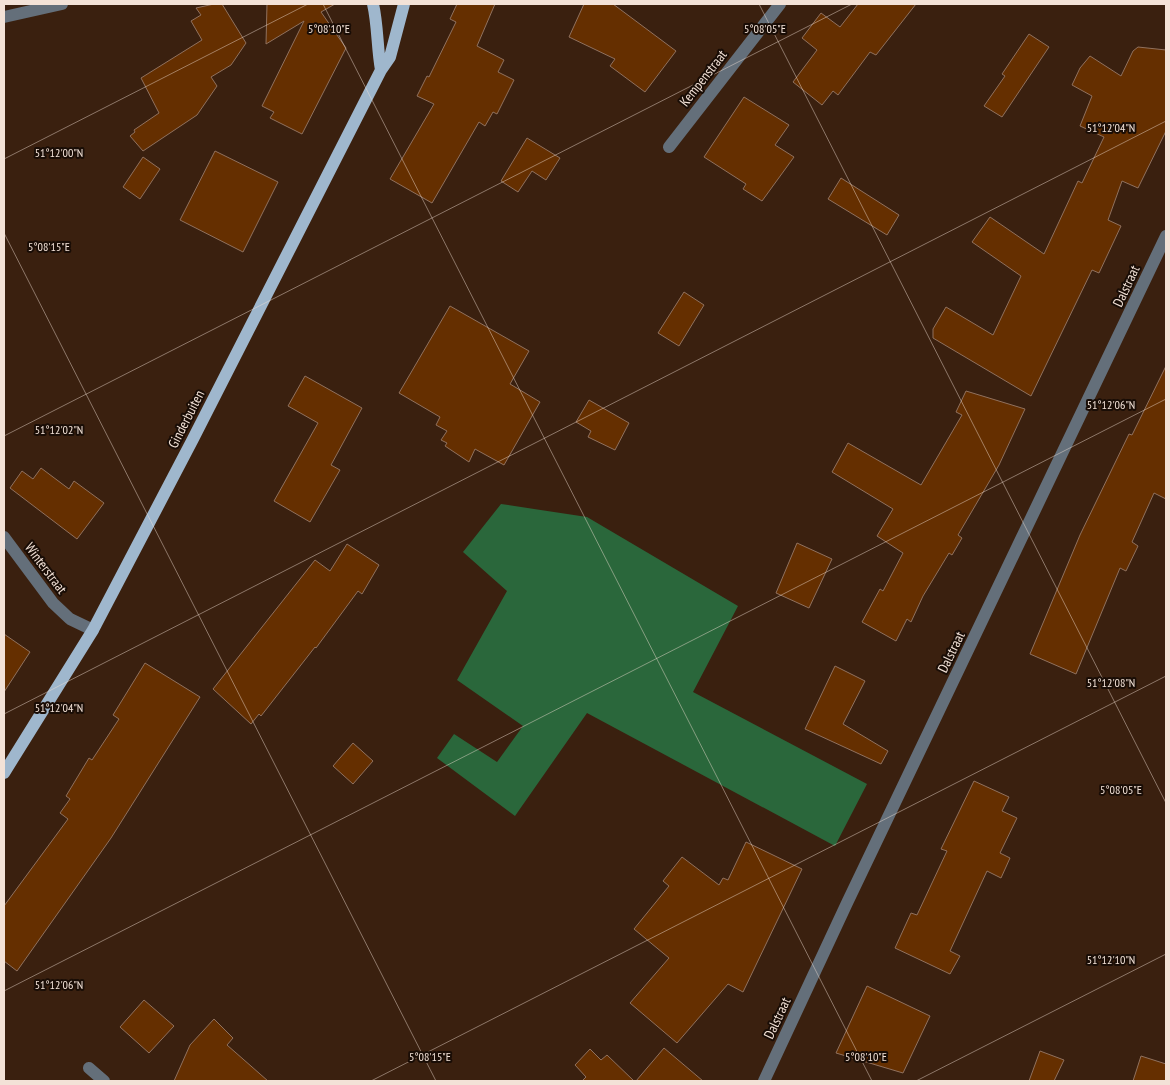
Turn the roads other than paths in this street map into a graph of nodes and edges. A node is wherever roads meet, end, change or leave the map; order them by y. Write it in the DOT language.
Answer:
graph roads {
  1 [pos="62,4"];
  2 [pos="373,4"];
  3 [pos="404,4"];
  4 [pos="780,4"];
  5 [pos="36,6"];
  6 [pos="4,17"];
  7 [pos="381,70"];
  8 [pos="669,147"];
  9 [pos="1166,236"];
  10 [pos="4,536"];
  11 [pos="93,630"];
  12 [pos="4,773"];
  13 [pos="89,1068"];
  14 [pos="104,1081"];
  15 [pos="764,1081"];
  1 -- 5 [label="street"];
  2 -- 7 [label="main road"];
  3 -- 7 [label="main road, Ginderbuiten"];
  4 -- 8 [label="street, Kempenstraat"];
  5 -- 6 [label="street"];
  7 -- 11 [label="main road, Ginderbuiten"];
  9 -- 15 [label="street, Dalstraat"];
  10 -- 11 [label="street, Winterstraat"];
  11 -- 12 [label="main road, Ginderbuiten"];
  13 -- 14 [label="street"];
}
